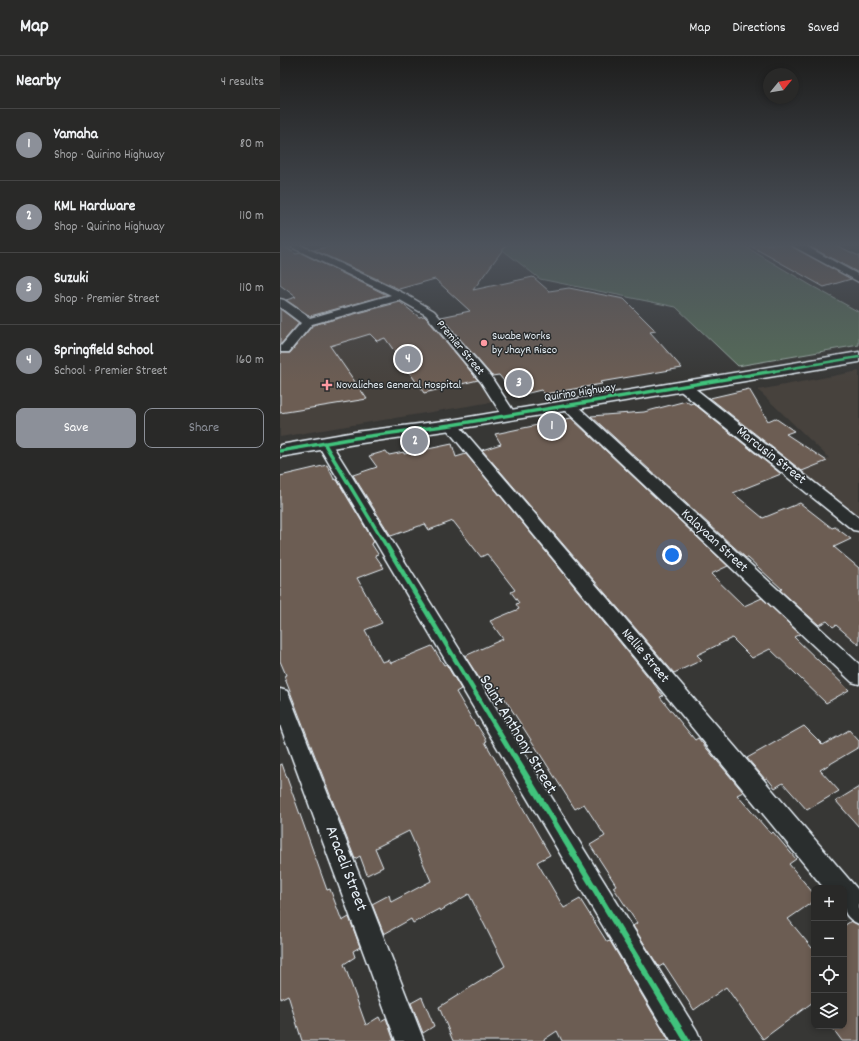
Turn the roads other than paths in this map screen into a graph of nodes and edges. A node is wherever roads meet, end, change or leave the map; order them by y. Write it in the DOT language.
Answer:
graph roads {
  1 [pos="388,290"];
  2 [pos="401,296"];
  3 [pos="280,302"];
  4 [pos="308,322"];
  5 [pos="285,349"];
  6 [pos="859,357"];
  7 [pos="683,386"];
  8 [pos="569,406"];
  9 [pos="509,415"];
  10 [pos="451,425"];
  11 [pos="324,443"];
  12 [pos="280,451"];
  13 [pos="859,526"];
  14 [pos="859,676"];
  15 [pos="280,697"];
  16 [pos="837,885"];
  17 [pos="847,897"];
  18 [pos="859,911"];
  19 [pos="410,1041"];
  20 [pos="687,1041"];
  1 -- 2 [label="street, Premier Street"];
  2 -- 4 [label="street"];
  2 -- 9 [label="street, Premier Street"];
  3 -- 4 [label="street"];
  4 -- 5 [label="street"];
  6 -- 7 [label="main road, Quirino Highway"];
  7 -- 8 [label="main road, Quirino Highway"];
  7 -- 13 [label="street, Marcusin Street"];
  8 -- 9 [label="main road, Quirino Highway"];
  8 -- 14 [label="street, Kalayaan Street"];
  9 -- 10 [label="main road, Quirino Highway"];
  10 -- 11 [label="main road, Quirino Highway"];
  10 -- 16 [label="street, Nellie Street"];
  11 -- 12 [label="main road, Quirino Highway"];
  11 -- 20 [label="street, Saint Anthony Street"];
  15 -- 19 [label="street, Araceli Street"];
  17 -- 18 [label="street"];
}
